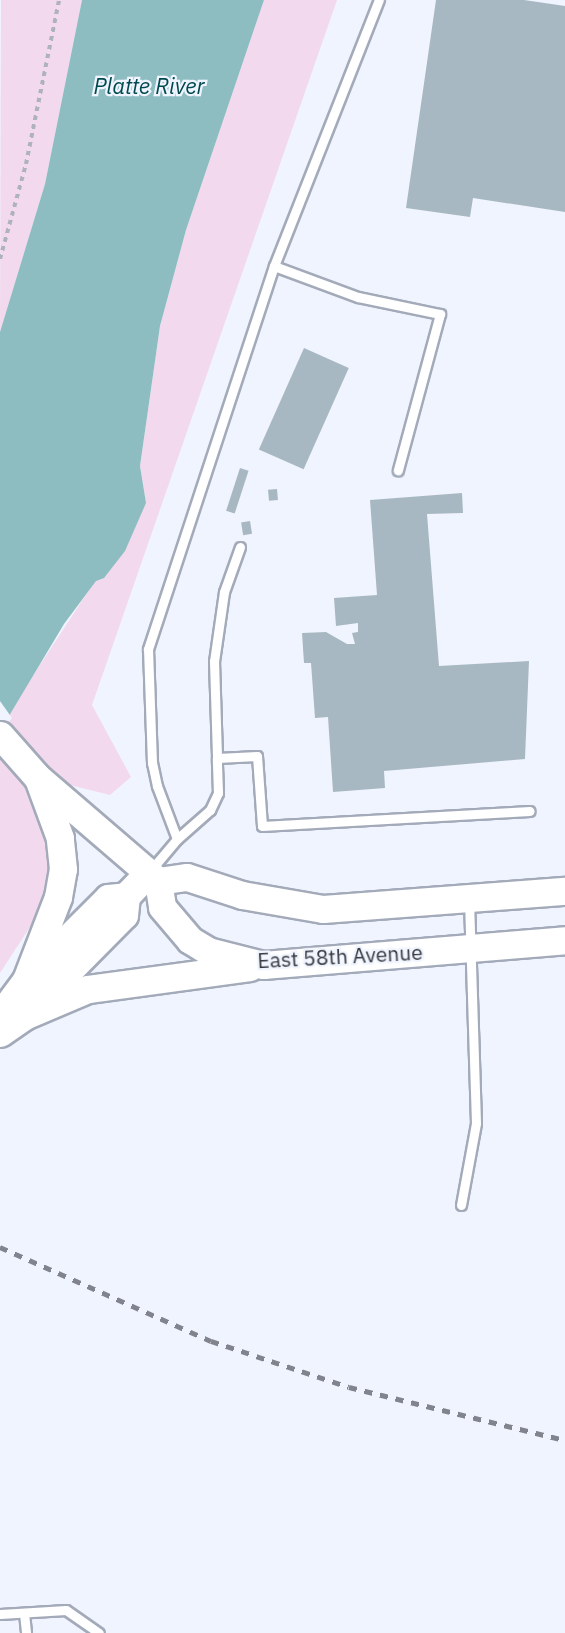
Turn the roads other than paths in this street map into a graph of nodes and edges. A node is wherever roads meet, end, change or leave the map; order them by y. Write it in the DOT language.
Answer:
graph roads {
  1 [pos="379,0"];
  2 [pos="274,266"];
  3 [pos="398,470"];
  4 [pos="240,547"];
  5 [pos="0,735"];
  6 [pos="217,758"];
  7 [pos="37,777"];
  8 [pos="530,811"];
  9 [pos="177,839"];
  10 [pos="153,877"];
  11 [pos="565,891"];
  12 [pos="126,896"];
  13 [pos="468,900"];
  14 [pos="565,940"];
  15 [pos="470,948"];
  16 [pos="263,965"];
  17 [pos="26,980"];
  18 [pos="12,1016"];
  19 [pos="0,1033"];
  20 [pos="461,1205"];
  21 [pos="24,1613"];
  22 [pos="0,1614"];
  23 [pos="26,1633"];
  24 [pos="99,1633"];
  1 -- 2 [label="lane"];
  2 -- 3 [label="lane"];
  2 -- 9 [label="lane"];
  4 -- 6 [label="lane"];
  5 -- 7 [label="main road"];
  6 -- 8 [label="lane"];
  6 -- 9 [label="lane"];
  7 -- 10 [label="main road"];
  7 -- 17 [label="main road"];
  9 -- 10 [label="lane"];
  10 -- 12 [label="main road"];
  10 -- 13 [label="main road"];
  10 -- 16 [label="main road, East 58th Avenue"];
  11 -- 13 [label="main road"];
  12 -- 17 [label="main road"];
  12 -- 18 [label="main road"];
  13 -- 15 [label="lane"];
  14 -- 15 [label="main road, East 58th Avenue"];
  15 -- 16 [label="main road, East 58th Avenue"];
  15 -- 20 [label="lane"];
  16 -- 18 [label="main road"];
  17 -- 18 [label="main road"];
  18 -- 19 [label="main road"];
  21 -- 22 [label="lane"];
  21 -- 23 [label="lane"];
  21 -- 24 [label="lane"];
}
